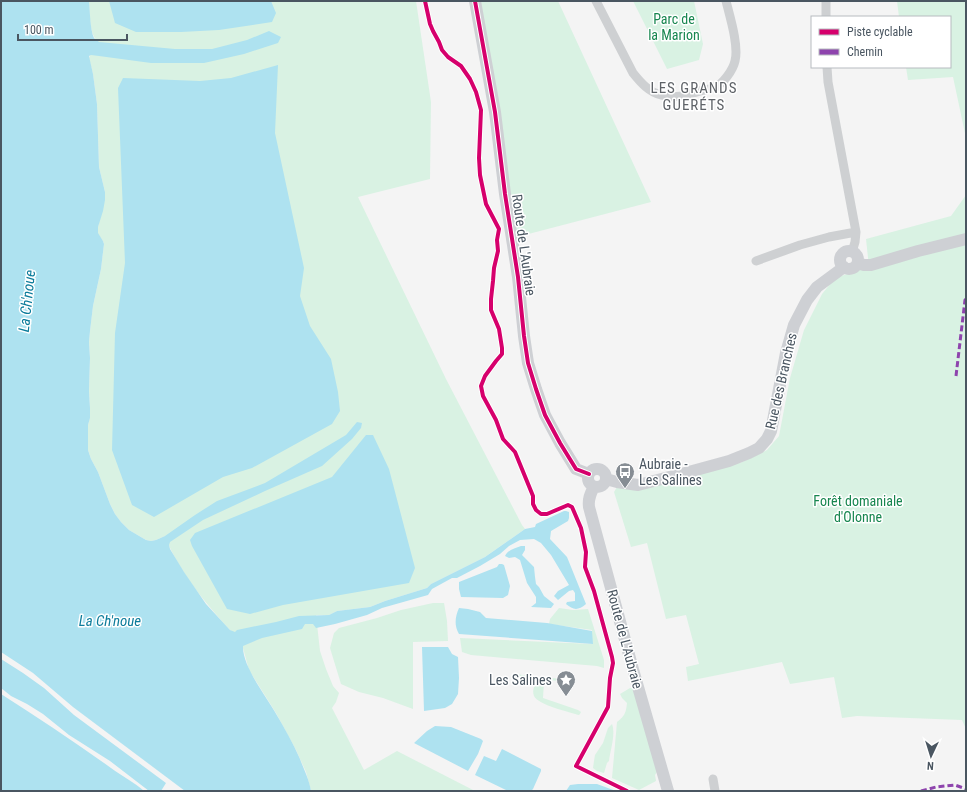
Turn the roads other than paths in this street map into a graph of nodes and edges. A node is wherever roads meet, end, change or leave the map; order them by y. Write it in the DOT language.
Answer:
graph roads {
  1 [pos="475,1"];
  2 [pos="596,1"];
  3 [pos="726,1"];
  4 [pos="826,1"];
  5 [pos="826,16"];
  6 [pos="827,68"];
  7 [pos="856,232"];
  8 [pos="966,238"];
  9 [pos="852,252"];
  10 [pos="756,261"];
  11 [pos="858,263"];
  12 [pos="844,267"];
  13 [pos="589,474"];
  14 [pos="606,479"];
  15 [pos="594,487"];
  16 [pos="714,779"];
  17 [pos="668,791"];
  18 [pos="715,791"];
  1 -- 13 [label="street, Route de L'Aubraie"];
  2 -- 3 [label="street"];
  4 -- 5 [label="street"];
  6 -- 7 [label="street"];
  7 -- 9 [label="street"];
  7 -- 10 [label="street"];
  8 -- 11 [label="street"];
  9 -- 11 [label="street"];
  9 -- 12 [label="street"];
  11 -- 12 [label="street"];
  12 -- 14 [label="street, Rue des Branches"];
  13 -- 14 [label="street"];
  13 -- 15 [label="street"];
  14 -- 15 [label="street"];
  15 -- 17 [label="street, Route de L'Aubraie"];
  16 -- 18 [label="street"];
}
